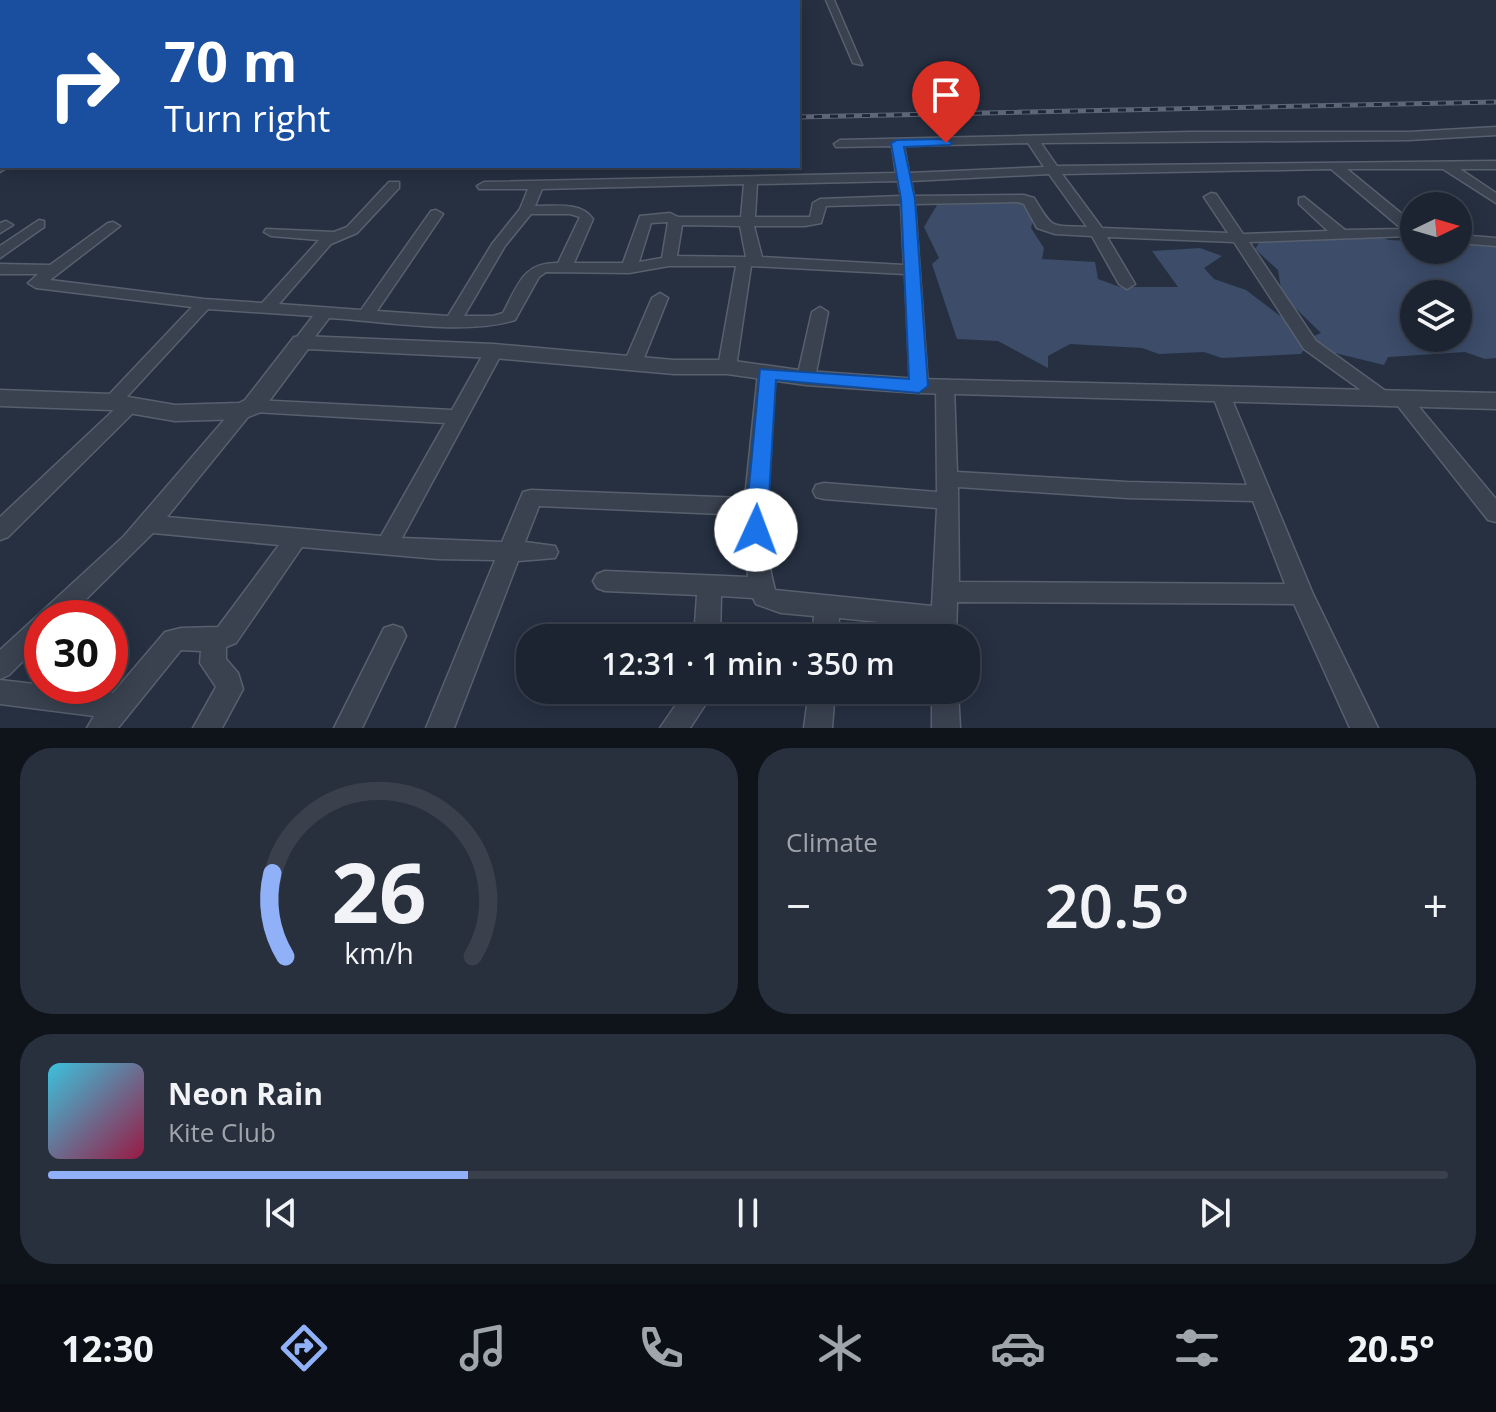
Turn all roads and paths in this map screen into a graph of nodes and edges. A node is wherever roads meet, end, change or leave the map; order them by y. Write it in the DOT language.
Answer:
graph roads {
  1 [pos="830,0"];
  2 [pos="858,63"];
  3 [pos="1496,131"];
  4 [pos="1189,136"];
  5 [pos="1409,136"];
  6 [pos="1033,141"];
  7 [pos="897,143"];
  8 [pos="840,144"];
  9 [pos="1200,146"];
  10 [pos="1448,164"];
  11 [pos="1334,165"];
  12 [pos="1496,165"];
  13 [pos="691,168"];
  14 [pos="1053,170"];
  15 [pos="905,177"];
  16 [pos="689,181"];
  17 [pos="751,181"];
  18 [pos="394,185"];
  19 [pos="484,186"];
  20 [pos="536,186"];
  21 [pos="1211,197"];
  22 [pos="908,199"];
  23 [pos="1496,199"];
  24 [pos="1304,201"];
  25 [pos="527,210"];
  26 [pos="436,214"];
  27 [pos="1400,220"];
  28 [pos="675,221"];
  29 [pos="747,222"];
  30 [pos="39,224"];
  31 [pos="113,226"];
  32 [pos="1096,230"];
  33 [pos="271,232"];
  34 [pos="1400,232"];
  35 [pos="1340,234"];
  36 [pos="336,237"];
  37 [pos="1241,238"];
  38 [pos="1472,240"];
  39 [pos="1496,242"];
  40 [pos="0,253"];
  41 [pos="669,261"];
  42 [pos="749,261"];
  43 [pos="564,267"];
  44 [pos="629,268"];
  45 [pos="0,269"];
  46 [pos="51,270"];
  47 [pos="914,270"];
  48 [pos="1127,284"];
  49 [pos="660,298"];
  50 [pos="204,304"];
  51 [pos="267,308"];
  52 [pos="325,312"];
  53 [pos="820,312"];
  54 [pos="366,314"];
  55 [pos="453,321"];
  56 [pos="302,342"];
  57 [pos="494,351"];
  58 [pos="633,363"];
  59 [pos="727,367"];
  60 [pos="767,373"];
  61 [pos="806,378"];
  62 [pos="919,386"];
  63 [pos="945,386"];
  64 [pos="1221,394"];
  65 [pos="0,398"];
  66 [pos="1394,399"];
  67 [pos="1496,401"];
  68 [pos="121,404"];
  69 [pos="248,408"];
  70 [pos="458,417"];
  71 [pos="948,490"];
  72 [pos="824,491"];
  73 [pos="1262,493"];
  74 [pos="758,507"];
  75 [pos="1496,514"];
  76 [pos="147,524"];
  77 [pos="0,531"];
  78 [pos="296,538"];
  79 [pos="387,545"];
  80 [pos="510,551"];
  81 [pos="547,552"];
  82 [pos="605,581"];
  83 [pos="710,586"];
  84 [pos="762,588"];
  85 [pos="1301,594"];
  86 [pos="69,600"];
  87 [pos="827,607"];
  88 [pos="944,616"];
  89 [pos="708,624"];
  90 [pos="826,624"];
  91 [pos="393,636"];
  92 [pos="214,640"];
  93 [pos="24,644"];
  94 [pos="0,667"];
  95 [pos="0,692"];
  96 [pos="692,704"];
  97 [pos="821,704"];
  98 [pos="945,704"];
  99 [pos="117,706"];
  100 [pos="101,728"];
  101 [pos="207,728"];
  102 [pos="348,728"];
  103 [pos="440,728"];
  104 [pos="674,728"];
  105 [pos="818,728"];
  106 [pos="946,728"];
  107 [pos="1364,728"];
  1 -- 2 [label="street"];
  3 -- 5 [label="street"];
  4 -- 5 [label="street"];
  4 -- 6 [label="street"];
  4 -- 9 [label="street"];
  5 -- 10 [label="street"];
  6 -- 7 [label="street"];
  6 -- 14 [label="street"];
  7 -- 8 [label="street"];
  7 -- 15 [label="street"];
  10 -- 11 [label="street"];
  10 -- 12 [label="street"];
  10 -- 23 [label="street"];
  11 -- 14 [label="street"];
  11 -- 27 [label="street"];
  13 -- 16 [label="street"];
  14 -- 15 [label="street"];
  14 -- 32 [label="street"];
  15 -- 17 [label="street"];
  15 -- 22 [label="street"];
  16 -- 17 [label="street"];
  16 -- 20 [label="street"];
  17 -- 29 [label="street"];
  18 -- 36 [label="street"];
  19 -- 20 [label="street"];
  20 -- 25 [label="street"];
  21 -- 37 [label="street"];
  22 -- 29 [label="street"];
  22 -- 32 [label="street"];
  22 -- 47 [label="street"];
  24 -- 35 [label="street"];
  25 -- 43 [label="street"];
  25 -- 55 [label="street"];
  26 -- 54 [label="street"];
  28 -- 29 [label="street"];
  28 -- 41 [label="street"];
  28 -- 44 [label="street"];
  29 -- 42 [label="street"];
  30 -- 40 [label="street"];
  31 -- 46 [label="street"];
  32 -- 37 [label="street"];
  32 -- 48 [label="street"];
  33 -- 36 [label="street"];
  34 -- 35 [label="street"];
  35 -- 37 [label="street"];
  36 -- 51 [label="street"];
  37 -- 66 [label="street"];
  38 -- 39 [label="street"];
  41 -- 42 [label="street"];
  41 -- 44 [label="street"];
  42 -- 47 [label="street"];
  42 -- 59 [label="street"];
  43 -- 44 [label="street"];
  43 -- 55 [label="street"];
  45 -- 46 [label="street"];
  46 -- 50 [label="street"];
  47 -- 62 [label="street"];
  49 -- 58 [label="street"];
  50 -- 51 [label="street"];
  50 -- 68 [label="street"];
  51 -- 52 [label="street"];
  52 -- 54 [label="street"];
  52 -- 56 [label="street"];
  53 -- 61 [label="street"];
  54 -- 55 [label="street"];
  56 -- 57 [label="street"];
  56 -- 69 [label="street"];
  57 -- 58 [label="street"];
  57 -- 70 [label="street"];
  58 -- 59 [label="street"];
  59 -- 60 [label="street"];
  60 -- 61 [label="street"];
  60 -- 74 [label="street"];
  61 -- 62 [label="street"];
  62 -- 63 [label="street"];
  63 -- 64 [label="street"];
  63 -- 71 [label="street"];
  64 -- 66 [label="street"];
  64 -- 73 [label="street"];
  65 -- 68 [label="street"];
  66 -- 67 [label="street"];
  66 -- 75 [label="street"];
  68 -- 69 [label="street"];
  68 -- 77 [label="street"];
  69 -- 70 [label="street"];
  69 -- 76 [label="street"];
  70 -- 79 [label="street"];
  71 -- 72 [label="street"];
  71 -- 73 [label="street"];
  71 -- 88 [label="street"];
  73 -- 85 [label="street"];
  74 -- 80 [label="street"];
  74 -- 84 [label="street"];
  76 -- 78 [label="street"];
  76 -- 86 [label="street"];
  78 -- 79 [label="street"];
  78 -- 92 [label="street"];
  79 -- 80 [label="street"];
  80 -- 81 [label="street"];
  80 -- 103 [label="street"];
  82 -- 83 [label="street"];
  83 -- 84 [label="street"];
  83 -- 89 [label="street"];
  84 -- 87 [label="street"];
  85 -- 88 [label="street"];
  85 -- 107 [label="street"];
  87 -- 88 [label="street"];
  87 -- 90 [label="street"];
  91 -- 102 [label="street"];
  92 -- 99 [label="street"];
  92 -- 101 [label="street"];
  93 -- 94 [label="street"];
  95 -- 99 [label="street"];
  96 -- 104 [label="street"];
  97 -- 105 [label="street"];
  98 -- 106 [label="street"];
  99 -- 100 [label="street"];
}
